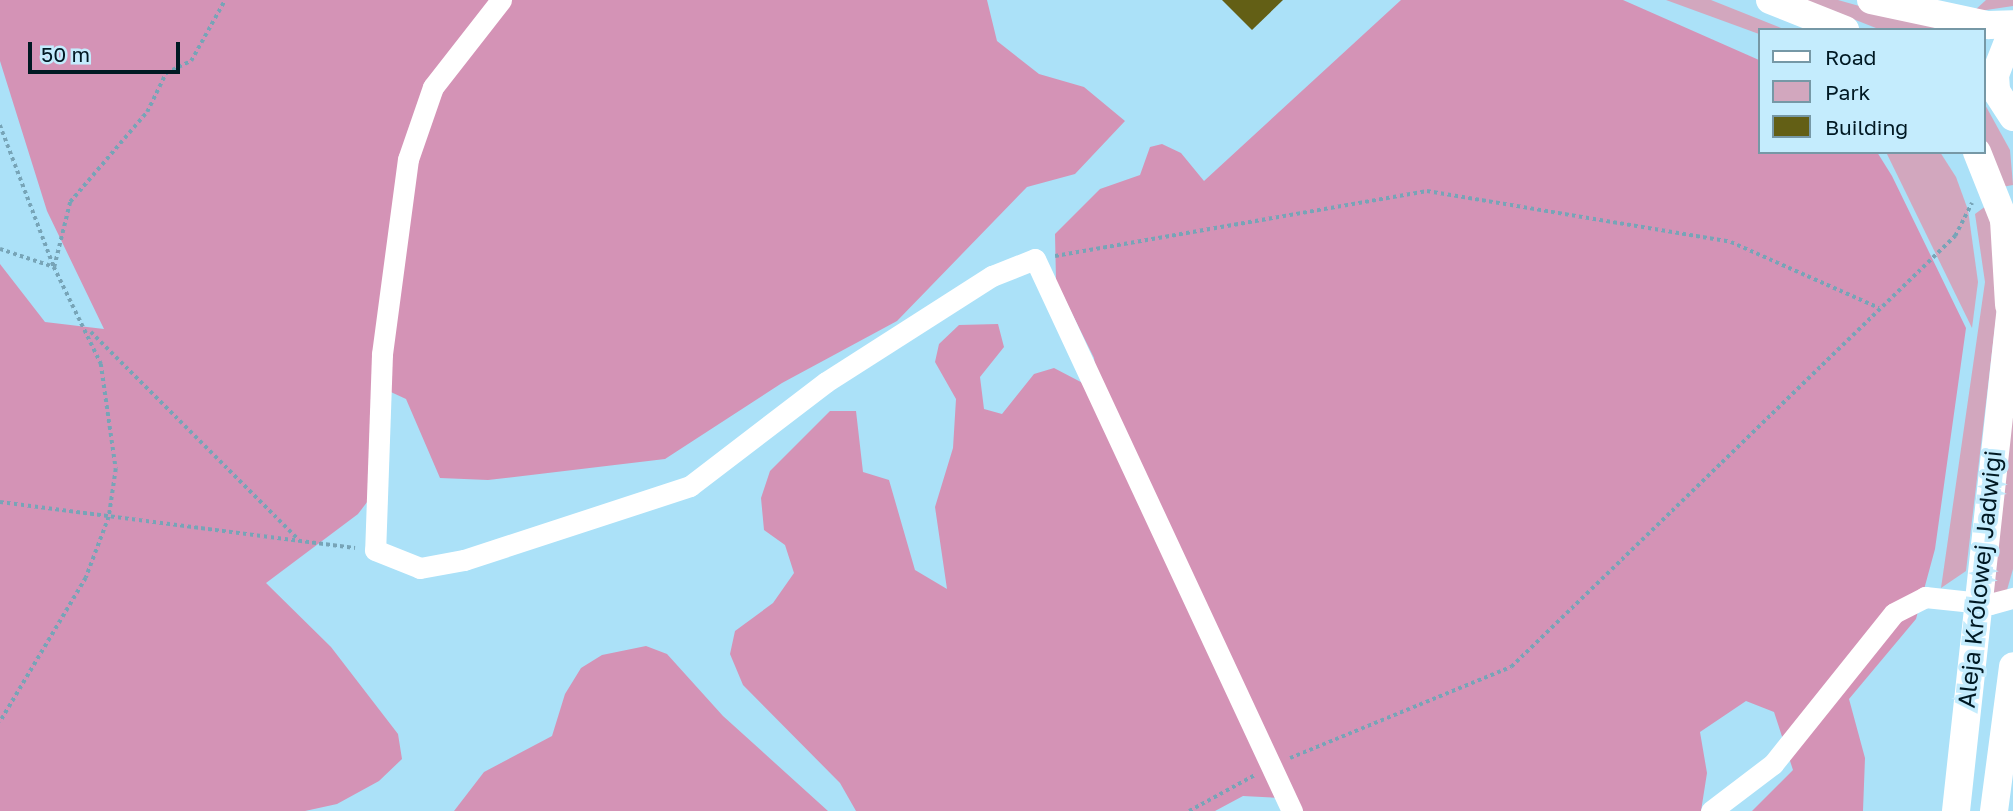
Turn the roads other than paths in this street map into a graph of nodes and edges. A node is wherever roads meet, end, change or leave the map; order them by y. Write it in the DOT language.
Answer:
graph roads {
  1 [pos="501,0"];
  2 [pos="1770,0"];
  3 [pos="1871,0"];
  4 [pos="2013,27"];
  5 [pos="1840,28"];
  6 [pos="1990,88"];
  7 [pos="2013,117"];
  8 [pos="1978,154"];
  9 [pos="2011,296"];
  10 [pos="2013,598"];
  11 [pos="1977,603"];
  12 [pos="2013,666"];
  13 [pos="1292,811"];
  14 [pos="1712,811"];
  15 [pos="1956,811"];
  16 [pos="1994,811"];
  1 -- 13 [label="lane"];
  2 -- 5 [label="main road"];
  3 -- 4 [label="main road"];
  4 -- 6 [label="main road"];
  6 -- 7 [label="main road"];
  8 -- 9 [label="main road, Aleja Królowej Jadwigi"];
  9 -- 11 [label="main road, Aleja Królowej Jadwigi"];
  10 -- 11 [label="lane"];
  11 -- 14 [label="lane"];
  11 -- 15 [label="main road, Aleja Królowej Jadwigi"];
  12 -- 16 [label="main road, Aleja Królowej Jadwigi"];
}
